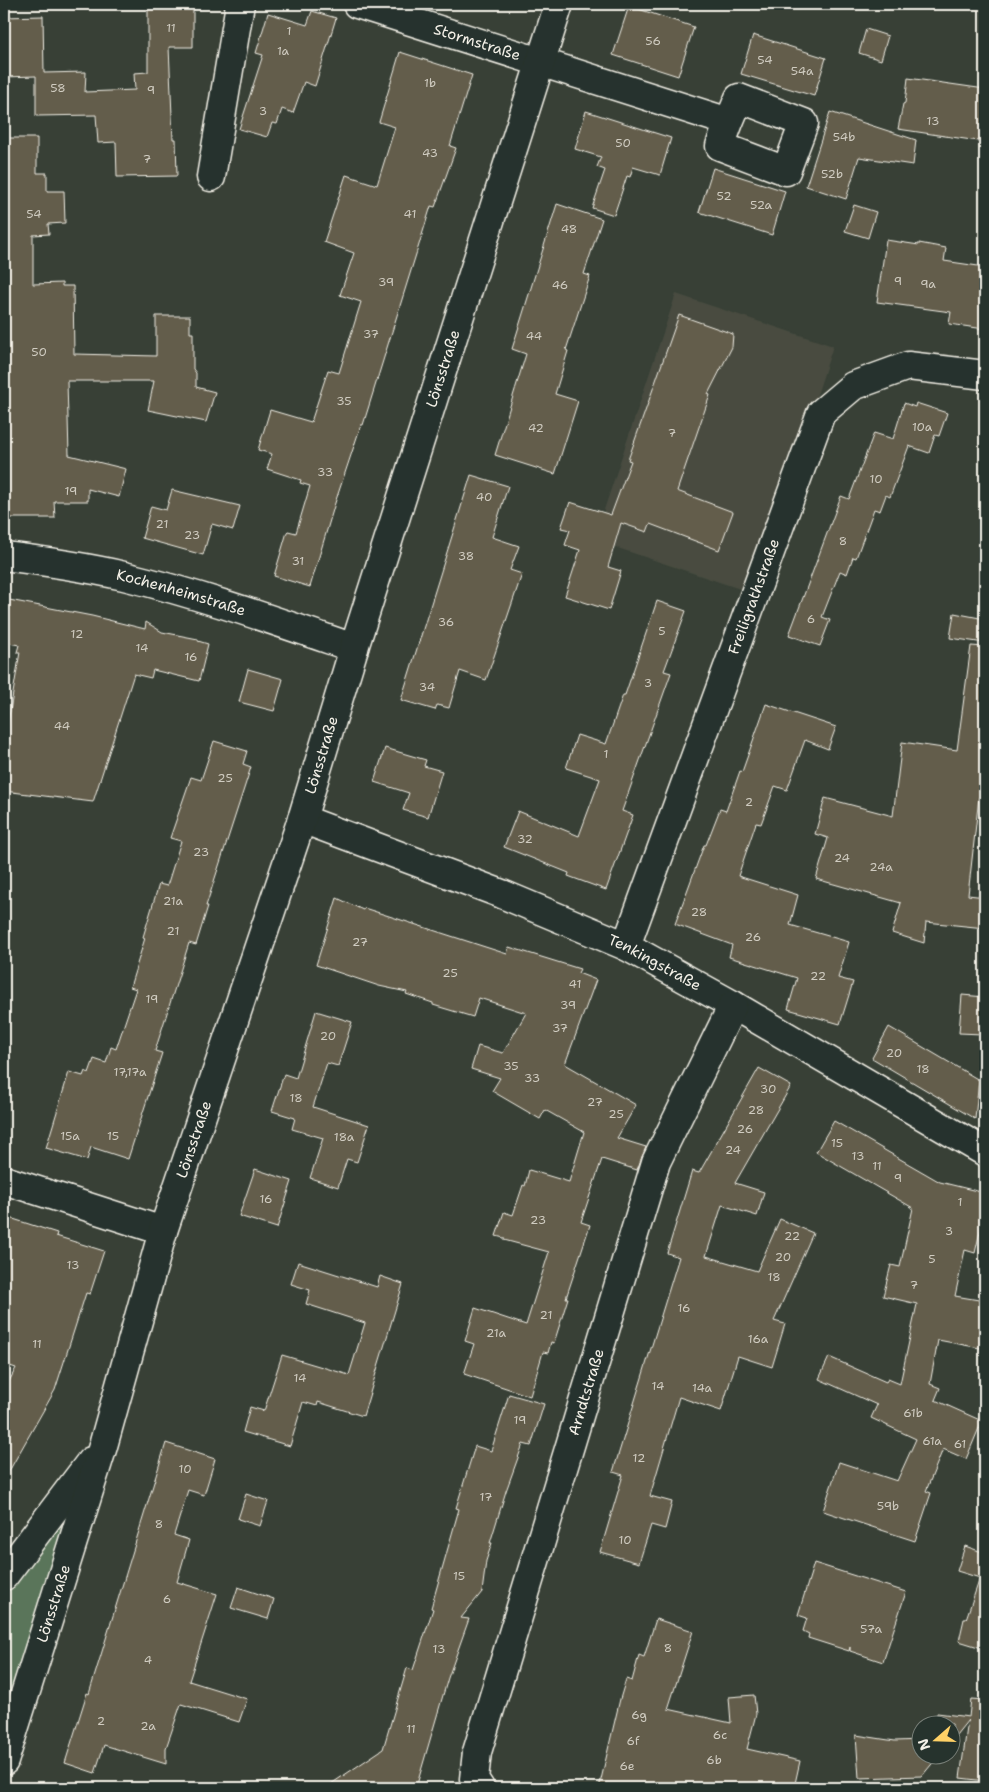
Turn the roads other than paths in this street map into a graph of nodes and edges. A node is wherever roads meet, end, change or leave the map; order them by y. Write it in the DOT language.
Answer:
graph roads {
  1 [pos="240,4"];
  2 [pos="358,4"];
  3 [pos="559,4"];
  4 [pos="540,63"];
  5 [pos="729,122"];
  6 [pos="211,177"];
  7 [pos="985,374"];
  8 [pos="4,556"];
  9 [pos="354,648"];
  10 [pos="302,819"];
  11 [pos="626,946"];
  12 [pos="733,1005"];
  13 [pos="985,1152"];
  14 [pos="4,1180"];
  15 [pos="164,1231"];
  16 [pos="103,1446"];
  17 [pos="4,1576"];
  18 [pos="4,1761"];
  19 [pos="480,1788"];
  1 -- 6 [label="street"];
  2 -- 4 [label="street, Stormstraße"];
  3 -- 4 [label="street, Lönsstraße"];
  4 -- 5 [label="street"];
  4 -- 9 [label="street, Lönsstraße"];
  7 -- 11 [label="street, Freiligrathstraße"];
  8 -- 9 [label="street, Kochenheimstraße"];
  9 -- 10 [label="street, Lönsstraße"];
  10 -- 11 [label="street, Tenkingstraße"];
  10 -- 15 [label="street, Lönsstraße"];
  11 -- 12 [label="street, Tenkingstraße"];
  12 -- 13 [label="street, Tenkingstraße"];
  12 -- 19 [label="street, Arndtstraße"];
  14 -- 15 [label="street"];
  15 -- 16 [label="street, Lönsstraße"];
  16 -- 17 [label="street, Lönsstraße"];
  16 -- 18 [label="street, Lönsstraße"];
}
